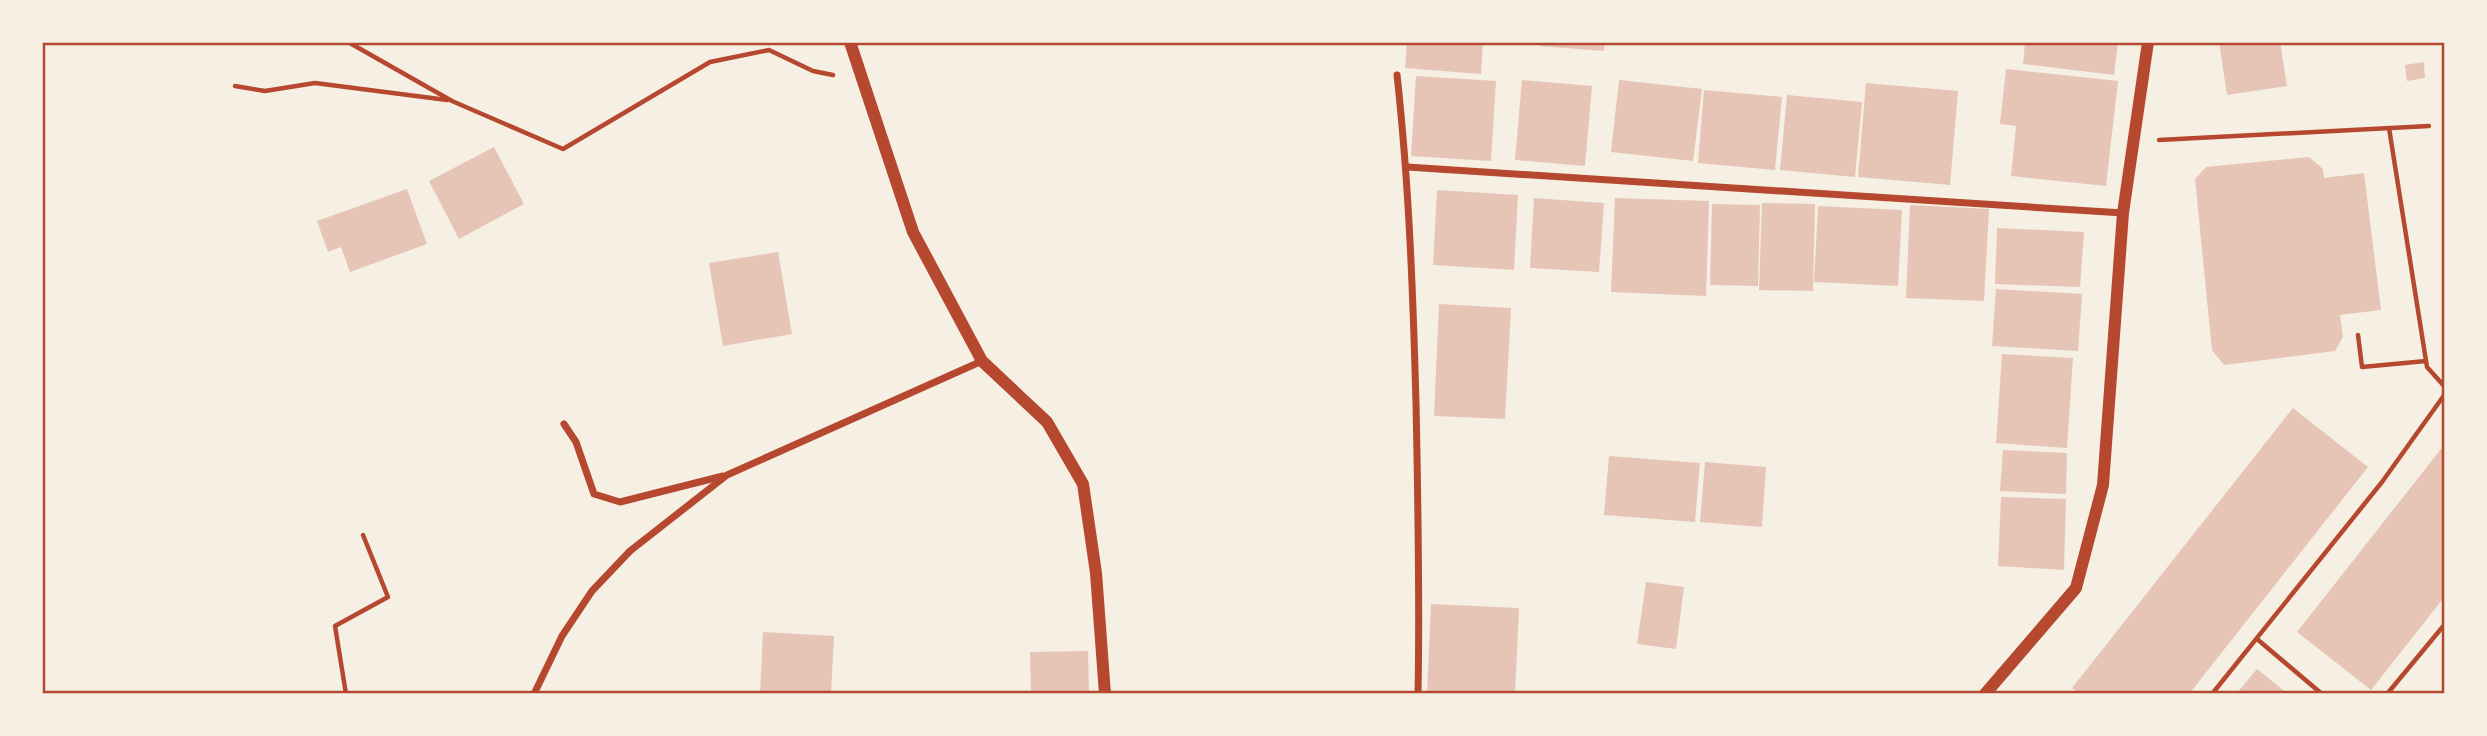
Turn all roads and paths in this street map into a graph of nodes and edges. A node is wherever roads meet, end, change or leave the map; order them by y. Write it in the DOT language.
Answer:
graph roads {
  1 [pos="348,42"];
  2 [pos="850,42"];
  3 [pos="2148,42"];
  4 [pos="1397,75"];
  5 [pos="862,81"];
  6 [pos="235,86"];
  7 [pos="452,101"];
  8 [pos="2430,127"];
  9 [pos="2389,128"];
  10 [pos="2133,142"];
  11 [pos="1407,167"];
  12 [pos="2123,213"];
  13 [pos="2358,335"];
  14 [pos="982,361"];
  15 [pos="2426,361"];
  16 [pos="2445,387"];
  17 [pos="2445,394"];
  18 [pos="565,424"];
  19 [pos="727,475"];
  20 [pos="363,535"];
  21 [pos="2445,624"];
  22 [pos="2257,639"];
  23 [pos="346,694"];
  24 [pos="534,694"];
  25 [pos="1105,694"];
  26 [pos="1418,694"];
  27 [pos="1985,694"];
  28 [pos="2212,694"];
  29 [pos="2322,694"];
  30 [pos="2386,694"];
  1 -- 7 [label="path"];
  2 -- 5 [label="street"];
  3 -- 10 [label="street"];
  4 -- 11 [label="street"];
  5 -- 7 [label="path"];
  5 -- 14 [label="street"];
  6 -- 7 [label="path"];
  8 -- 9 [label="path"];
  9 -- 10 [label="path"];
  9 -- 15 [label="path"];
  10 -- 12 [label="street"];
  11 -- 12 [label="street"];
  11 -- 26 [label="street"];
  12 -- 27 [label="street"];
  13 -- 15 [label="path"];
  14 -- 19 [label="street"];
  14 -- 25 [label="street"];
  15 -- 16 [label="path"];
  17 -- 22 [label="path"];
  18 -- 19 [label="street"];
  19 -- 24 [label="street"];
  20 -- 23 [label="path"];
  21 -- 30 [label="path"];
  22 -- 28 [label="path"];
  22 -- 29 [label="path"];
}
